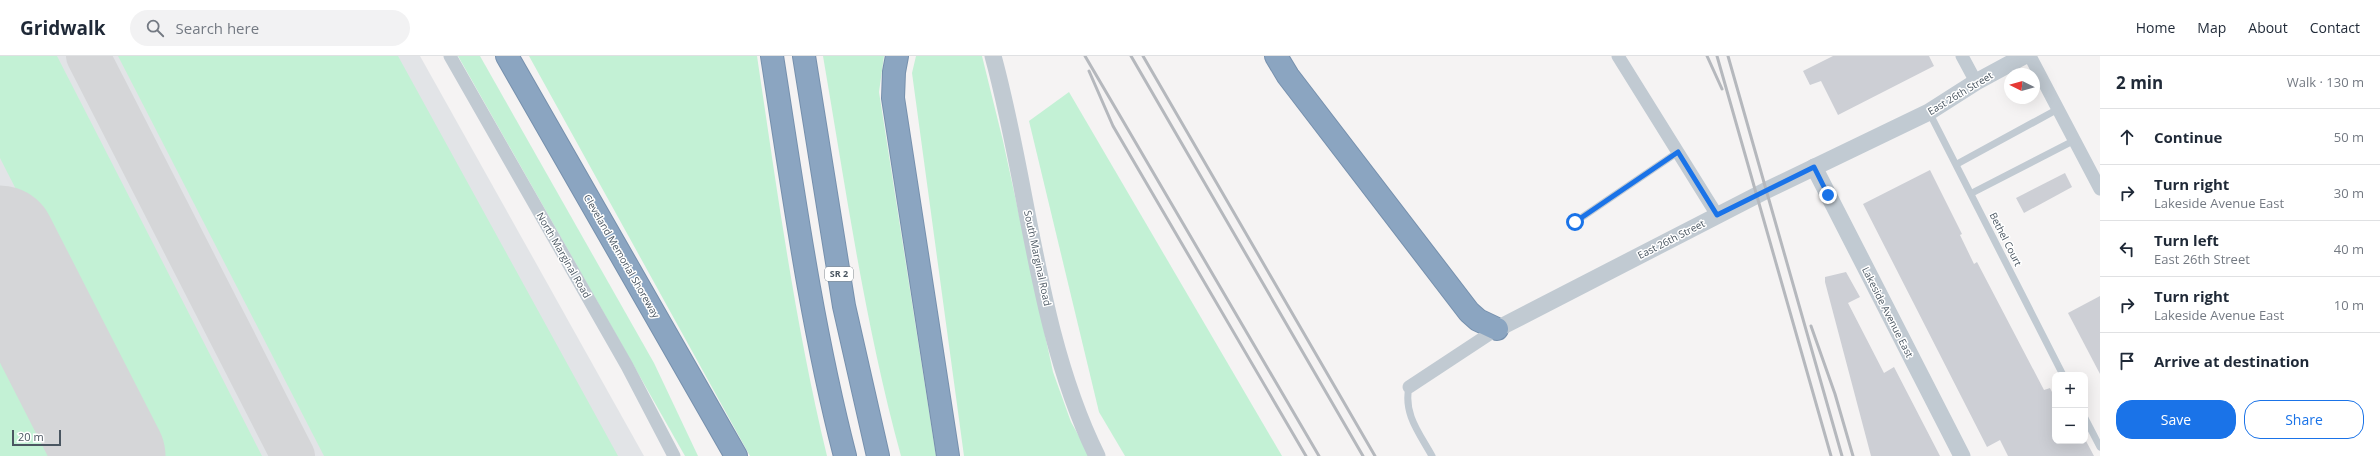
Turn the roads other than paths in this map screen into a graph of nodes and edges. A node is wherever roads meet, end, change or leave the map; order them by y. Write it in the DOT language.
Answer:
graph roads {
  1 [pos="450,56"];
  2 [pos="507,56"];
  3 [pos="772,56"];
  4 [pos="804,56"];
  5 [pos="897,56"];
  6 [pos="993,56"];
  7 [pos="1276,56"];
  8 [pos="1618,56"];
  9 [pos="1962,56"];
  10 [pos="2024,56"];
  11 [pos="2030,56"];
  12 [pos="1976,82"];
  13 [pos="2058,109"];
  14 [pos="1929,112"];
  15 [pos="2075,140"];
  16 [pos="1678,152"];
  17 [pos="1957,164"];
  18 [pos="1814,167"];
  19 [pos="2100,189"];
  20 [pos="1972,193"];
  21 [pos="1717,215"];
  22 [pos="1575,222"];
  23 [pos="1497,329"];
  24 [pos="678,355"];
  25 [pos="2062,372"];
  26 [pos="1409,387"];
  27 [pos="2088,424"];
  28 [pos="2100,447"];
  29 [pos="674,456"];
  30 [pos="720,456"];
  31 [pos="736,456"];
  32 [pos="845,456"];
  33 [pos="878,456"];
  34 [pos="948,456"];
  35 [pos="1097,456"];
  36 [pos="1432,456"];
  37 [pos="1962,456"];
  1 -- 29 [label="street, North Marginal Road"];
  2 -- 24 [label="highway, Cleveland Memorial Shoreway"];
  3 -- 32 [label="highway"];
  4 -- 33 [label="highway, SR 2"];
  5 -- 34 [label="highway"];
  6 -- 35 [label="street, South Marginal Road"];
  7 -- 23 [label="highway"];
  8 -- 16 [label="street"];
  9 -- 12 [label="street"];
  10 -- 12 [label="street, East 26th Street"];
  11 -- 13 [label="street"];
  12 -- 14 [label="street, East 26th Street"];
  13 -- 15 [label="street"];
  13 -- 17 [label="lane"];
  14 -- 17 [label="lane, Bethel Court"];
  14 -- 18 [label="street, East 26th Street"];
  15 -- 19 [label="street"];
  15 -- 20 [label="lane"];
  16 -- 21 [label="street"];
  16 -- 22 [label="lane"];
  17 -- 20 [label="lane, Bethel Court"];
  18 -- 21 [label="street, East 26th Street"];
  18 -- 37 [label="street, Lakeside Avenue East"];
  20 -- 25 [label="lane, Bethel Court"];
  21 -- 23 [label="street, East 26th Street"];
  23 -- 26 [label="street, East 26th Street"];
  24 -- 30 [label="highway"];
  24 -- 31 [label="highway, Cleveland Memorial Shoreway"];
  26 -- 36 [label="lane"];
  27 -- 28 [label="lane"];
}
